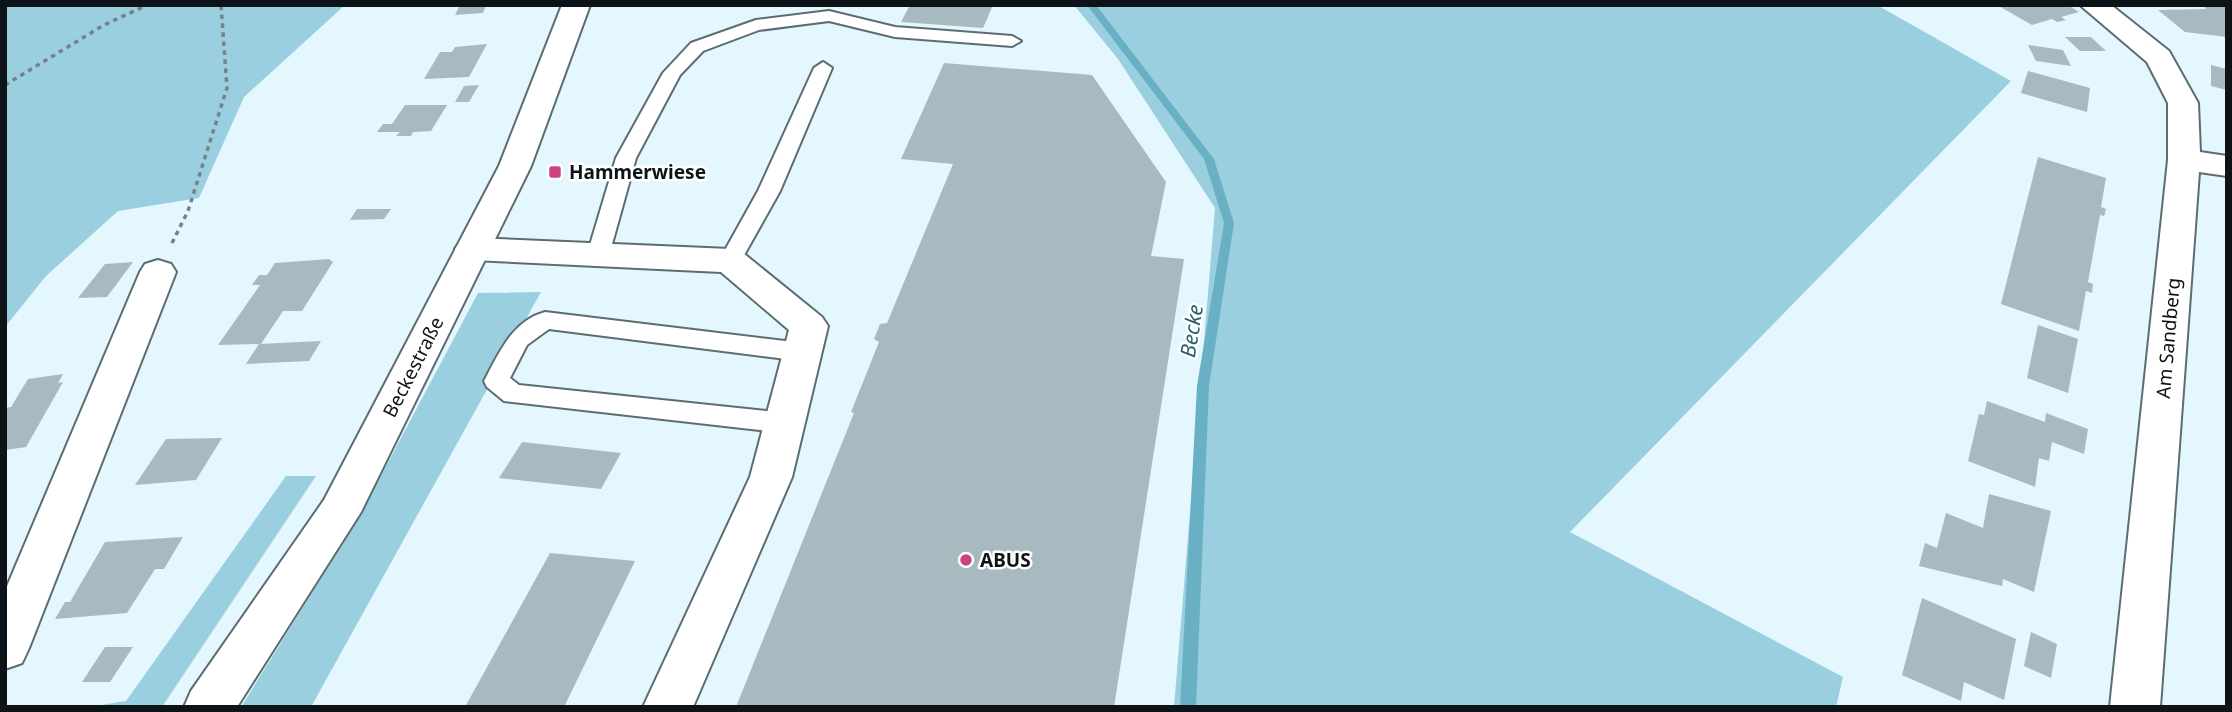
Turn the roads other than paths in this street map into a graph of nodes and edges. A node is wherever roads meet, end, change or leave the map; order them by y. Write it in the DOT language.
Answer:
graph roads {
  1 [pos="576,5"];
  2 [pos="2094,5"];
  3 [pos="1012,41"];
  4 [pos="823,68"];
  5 [pos="2184,160"];
  6 [pos="2227,166"];
  7 [pos="473,249"];
  8 [pos="598,255"];
  9 [pos="730,261"];
  10 [pos="158,272"];
  11 [pos="802,352"];
  12 [pos="785,423"];
  13 [pos="5,648"];
  14 [pos="209,707"];
  15 [pos="667,707"];
  16 [pos="2135,707"];
  1 -- 7 [label="street, Beckestraße"];
  2 -- 5 [label="street, Am Sandberg"];
  3 -- 8 [label="lane"];
  4 -- 9 [label="lane"];
  5 -- 6 [label="street"];
  5 -- 16 [label="street, Am Sandberg"];
  7 -- 8 [label="street"];
  7 -- 14 [label="street, Beckestraße"];
  8 -- 9 [label="street"];
  9 -- 11 [label="street"];
  10 -- 13 [label="street"];
  11 -- 12 [label="street"];
  11 -- 12 [label="lane"];
  12 -- 15 [label="street"];
}
